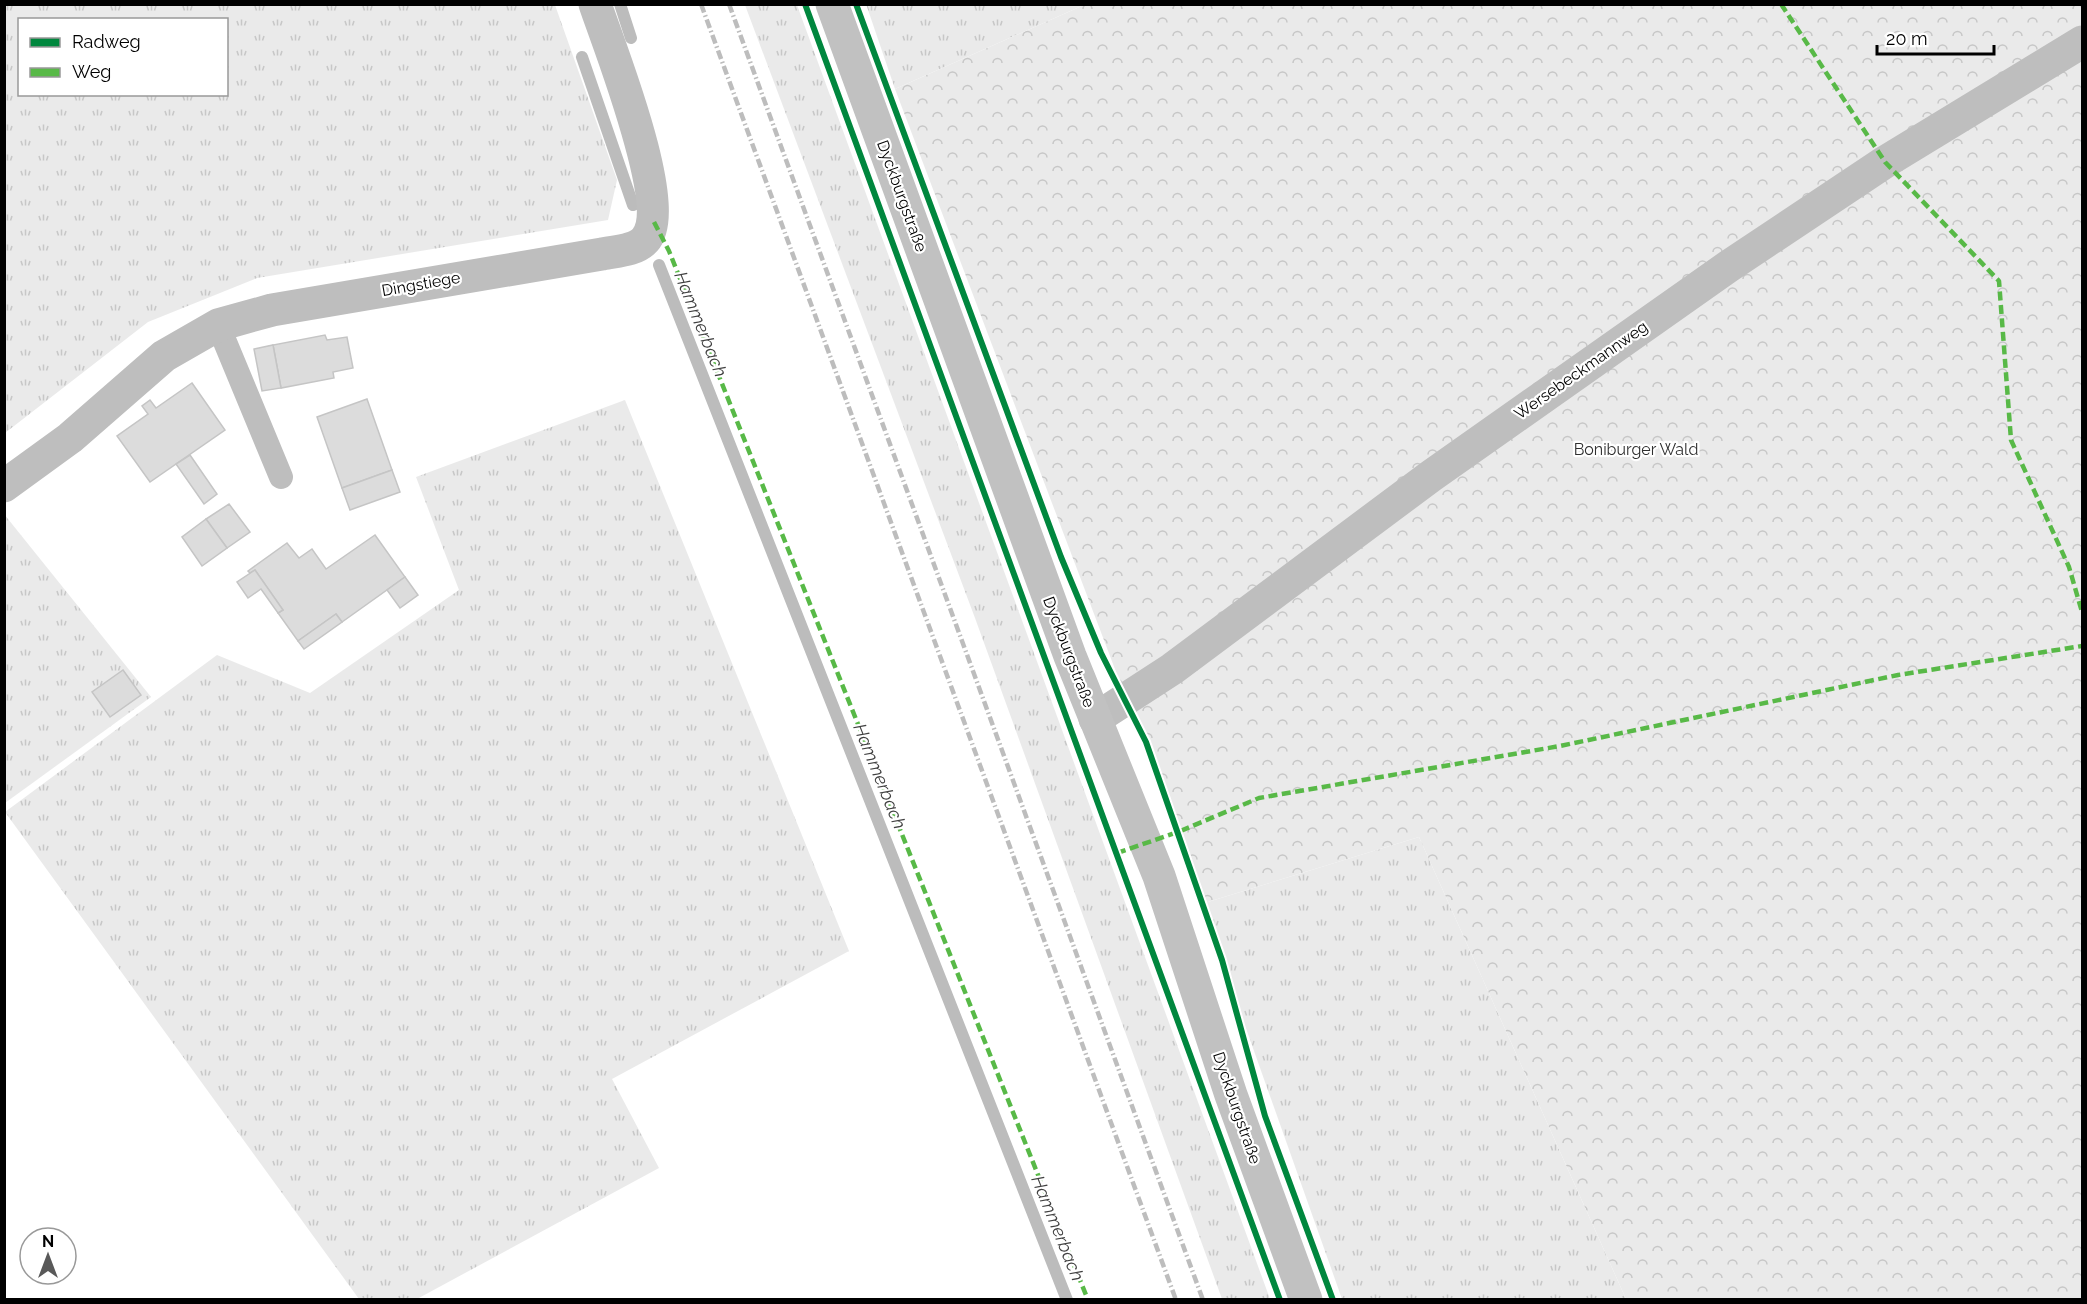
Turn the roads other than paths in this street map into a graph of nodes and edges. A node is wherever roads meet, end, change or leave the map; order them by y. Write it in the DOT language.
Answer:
graph roads {
  1 [pos="595,4"];
  2 [pos="832,4"];
  3 [pos="2082,42"];
  4 [pos="218,326"];
  5 [pos="281,477"];
  6 [pos="4,486"];
  7 [pos="1095,719"];
  8 [pos="1306,1299"];
  1 -- 4 [label="street, Dingstiege"];
  2 -- 7 [label="street, Dyckburgstraße"];
  3 -- 7 [label="street, Wersebeckmannweg"];
  4 -- 5 [label="lane"];
  4 -- 6 [label="street, Dingstiege"];
  7 -- 8 [label="street, Dyckburgstraße"];
}
